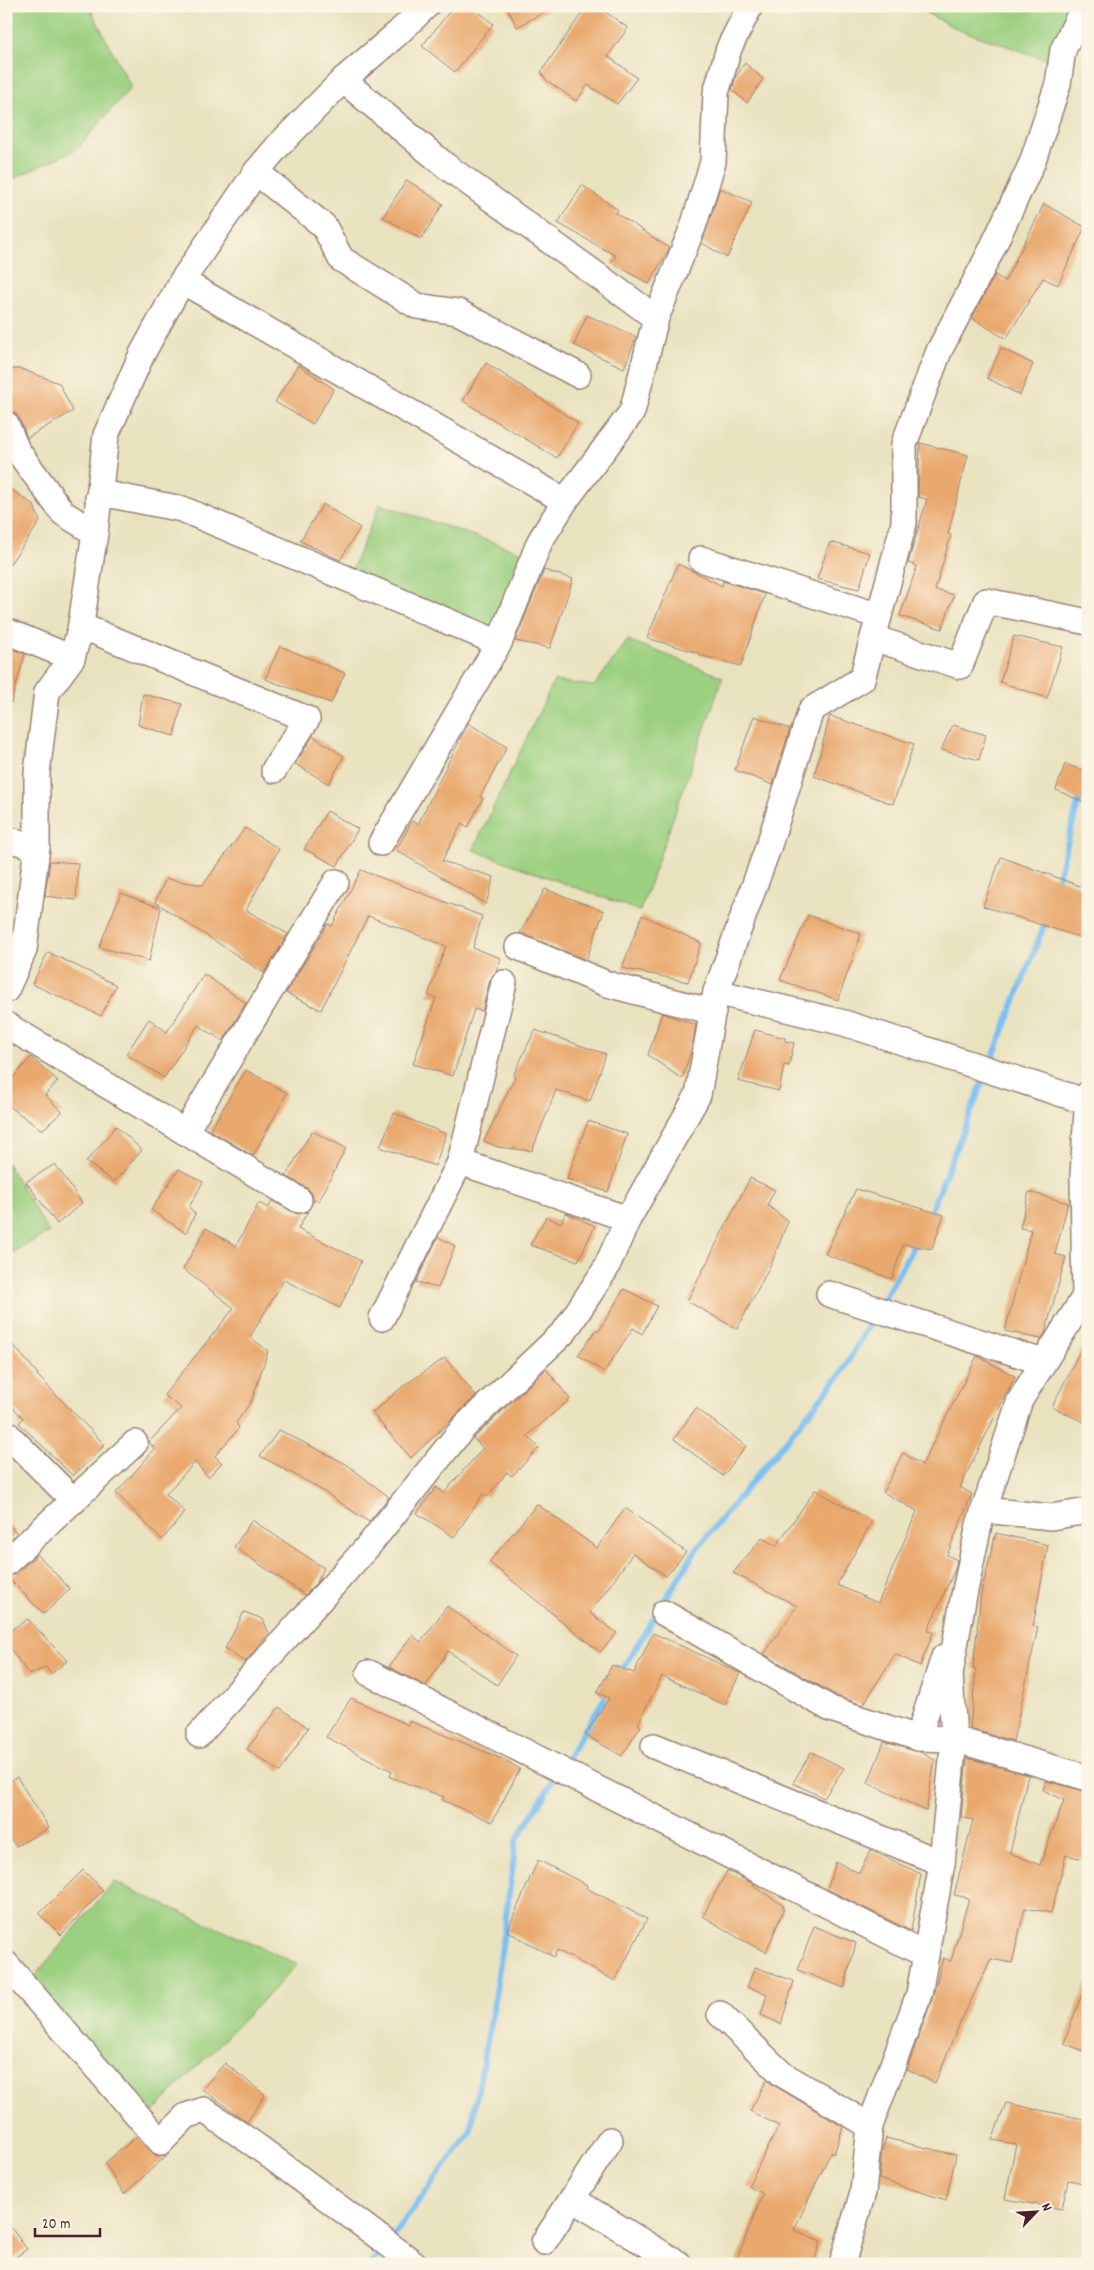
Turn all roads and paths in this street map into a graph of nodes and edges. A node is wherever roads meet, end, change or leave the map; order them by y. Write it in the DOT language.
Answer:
graph roads {
  1 [pos="426,6"];
  2 [pos="750,6"];
  3 [pos="1084,6"];
  4 [pos="343,80"];
  5 [pos="256,172"];
  6 [pos="182,281"];
  7 [pos="656,318"];
  8 [pos="578,375"];
  9 [pos="6,424"];
  10 [pos="98,498"];
  11 [pos="565,501"];
  12 [pos="95,533"];
  13 [pos="702,559"];
  14 [pos="1088,622"];
  15 [pos="81,626"];
  16 [pos="876,627"];
  17 [pos="6,631"];
  18 [pos="499,643"];
  19 [pos="72,658"];
  20 [pos="274,770"];
  21 [pos="6,839"];
  22 [pos="381,844"];
  23 [pos="37,847"];
  24 [pos="336,882"];
  25 [pos="518,947"];
  26 [pos="504,982"];
  27 [pos="6,990"];
  28 [pos="715,1002"];
  29 [pos="6,1025"];
  30 [pos="1087,1107"];
  31 [pos="185,1132"];
  32 [pos="460,1162"];
  33 [pos="299,1200"];
  34 [pos="628,1219"];
  35 [pos="829,1294"];
  36 [pos="382,1318"];
  37 [pos="1043,1362"];
  38 [pos="6,1433"];
  39 [pos="135,1443"];
  40 [pos="74,1500"];
  41 [pos="984,1510"];
  42 [pos="1088,1511"];
  43 [pos="6,1563"];
  44 [pos="963,1600"];
  45 [pos="664,1613"];
  46 [pos="368,1673"];
  47 [pos="199,1735"];
  48 [pos="918,1738"];
  49 [pos="954,1739"];
  50 [pos="654,1746"];
  51 [pos="1088,1778"];
  52 [pos="942,1863"];
  53 [pos="926,1955"];
  54 [pos="6,1964"];
  55 [pos="720,2014"];
  56 [pos="870,2126"];
  57 [pos="610,2140"];
  58 [pos="572,2199"];
  59 [pos="544,2242"];
  60 [pos="415,2264"];
  61 [pos="678,2264"];
  62 [pos="842,2264"];
  1 -- 4 [label="street"];
  2 -- 7 [label="street"];
  3 -- 16 [label="street"];
  4 -- 5 [label="street"];
  4 -- 7 [label="street"];
  5 -- 6 [label="street"];
  5 -- 8 [label="street"];
  6 -- 10 [label="street"];
  6 -- 11 [label="street"];
  7 -- 11 [label="street"];
  9 -- 12 [label="street"];
  10 -- 12 [label="street"];
  10 -- 18 [label="street"];
  11 -- 18 [label="street"];
  12 -- 15 [label="street"];
  13 -- 16 [label="street"];
  14 -- 16 [label="street"];
  15 -- 19 [label="street"];
  15 -- 20 [label="street"];
  16 -- 28 [label="street"];
  17 -- 19 [label="street"];
  18 -- 22 [label="street"];
  19 -- 23 [label="street"];
  21 -- 23 [label="street"];
  23 -- 27 [label="street"];
  24 -- 31 [label="street"];
  25 -- 28 [label="street"];
  26 -- 32 [label="street"];
  28 -- 30 [label="street"];
  28 -- 34 [label="street"];
  29 -- 31 [label="street"];
  30 -- 37 [label="street"];
  31 -- 33 [label="street"];
  32 -- 34 [label="street"];
  32 -- 36 [label="street"];
  34 -- 47 [label="street"];
  35 -- 37 [label="street"];
  37 -- 41 [label="street"];
  38 -- 40 [label="street"];
  39 -- 40 [label="street"];
  40 -- 43 [label="street"];
  41 -- 42 [label="street"];
  41 -- 44 [label="street"];
  44 -- 48 [label="street"];
  44 -- 49 [label="street"];
  45 -- 48 [label="street"];
  46 -- 53 [label="street"];
  48 -- 49 [label="street"];
  49 -- 51 [label="street"];
  49 -- 52 [label="street"];
  50 -- 52 [label="street"];
  52 -- 53 [label="street"];
  53 -- 56 [label="street"];
  54 -- 60 [label="street"];
  55 -- 56 [label="street"];
  56 -- 62 [label="street"];
  57 -- 58 [label="street"];
  58 -- 59 [label="street"];
  58 -- 61 [label="street"];
}
